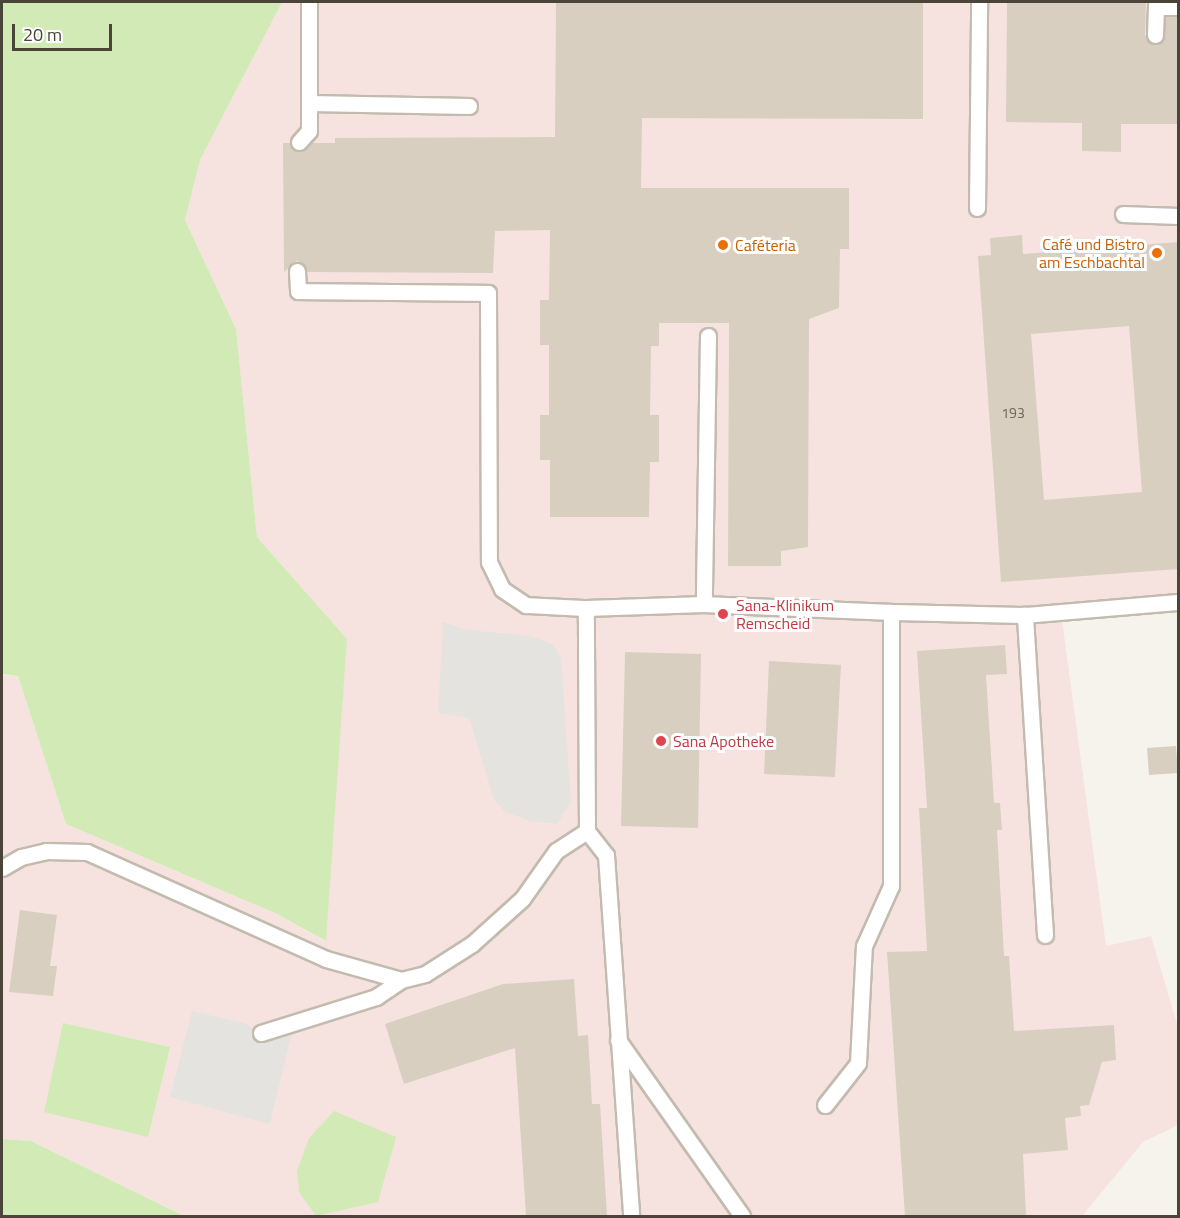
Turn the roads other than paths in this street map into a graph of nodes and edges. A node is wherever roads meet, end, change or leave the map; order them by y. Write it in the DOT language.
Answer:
graph roads {
  1 [pos="309,2"];
  2 [pos="979,2"];
  3 [pos="1156,4"];
  4 [pos="1179,7"];
  5 [pos="1155,35"];
  6 [pos="309,103"];
  7 [pos="469,106"];
  8 [pos="299,142"];
  9 [pos="976,208"];
  10 [pos="1123,214"];
  11 [pos="1179,216"];
  12 [pos="297,271"];
  13 [pos="708,336"];
  14 [pos="1179,602"];
  15 [pos="704,604"];
  16 [pos="586,608"];
  17 [pos="891,612"];
  18 [pos="1025,615"];
  19 [pos="587,831"];
  20 [pos="2,868"];
  21 [pos="1045,935"];
  22 [pos="401,981"];
  23 [pos="261,1033"];
  24 [pos="617,1039"];
  25 [pos="825,1105"];
  26 [pos="631,1216"];
  27 [pos="742,1216"];
  1 -- 6 [label="lane"];
  2 -- 9 [label="lane"];
  3 -- 4 [label="lane"];
  3 -- 5 [label="lane"];
  6 -- 7 [label="lane"];
  6 -- 8 [label="lane"];
  10 -- 11 [label="lane"];
  12 -- 16 [label="lane"];
  13 -- 15 [label="lane"];
  14 -- 18 [label="lane"];
  15 -- 16 [label="lane"];
  15 -- 17 [label="lane"];
  16 -- 19 [label="lane"];
  17 -- 18 [label="lane"];
  17 -- 25 [label="lane"];
  18 -- 21 [label="lane"];
  19 -- 22 [label="lane"];
  19 -- 24 [label="lane"];
  20 -- 22 [label="lane"];
  22 -- 23 [label="lane"];
  24 -- 26 [label="lane"];
  24 -- 27 [label="lane"];
}
